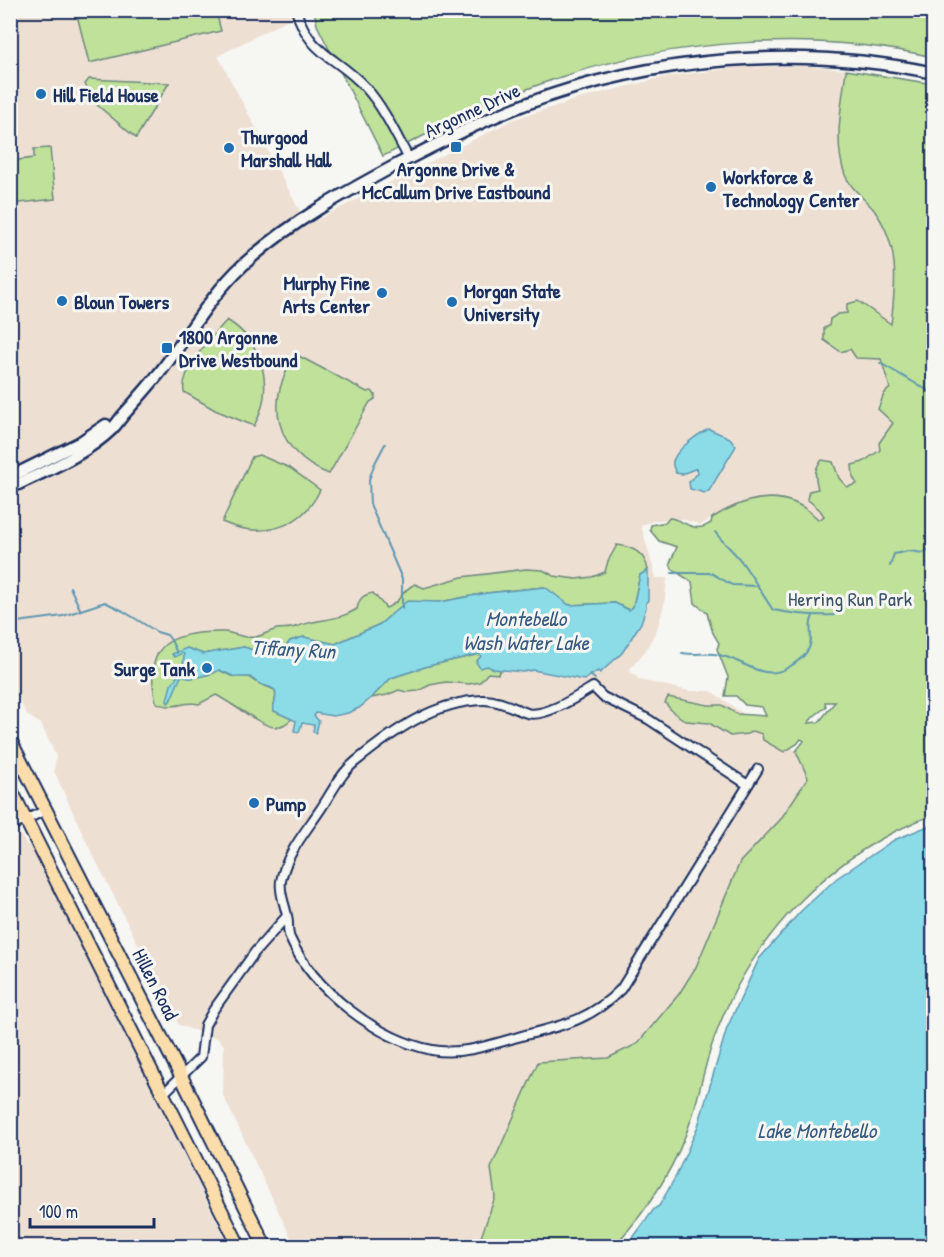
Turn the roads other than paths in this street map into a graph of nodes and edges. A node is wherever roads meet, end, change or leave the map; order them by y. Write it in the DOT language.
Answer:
graph roads {
  1 [pos="296,10"];
  2 [pos="933,73"];
  3 [pos="409,159"];
  4 [pos="124,413"];
  5 [pos="10,477"];
  6 [pos="10,488"];
  7 [pos="10,740"];
  8 [pos="758,769"];
  9 [pos="748,785"];
  10 [pos="10,788"];
  11 [pos="46,810"];
  12 [pos="26,820"];
  13 [pos="10,827"];
  14 [pos="287,916"];
  15 [pos="181,1076"];
  16 [pos="164,1094"];
  17 [pos="239,1246"];
  18 [pos="265,1246"];
  1 -- 3 [label="street"];
  2 -- 3 [label="main road, Argonne Drive"];
  3 -- 4 [label="main road, Argonne Drive"];
  4 -- 5 [label="main road, Argonne Drive"];
  4 -- 6 [label="main road, Argonne Drive"];
  7 -- 11 [label="main road, Hillen Road"];
  8 -- 9 [label="street"];
  9 -- 14 [label="street"];
  9 -- 14 [label="street"];
  10 -- 12 [label="main road"];
  11 -- 12 [label="street"];
  11 -- 15 [label="main road, Hillen Road"];
  12 -- 13 [label="street"];
  12 -- 16 [label="main road"];
  14 -- 15 [label="street"];
  15 -- 16 [label="street"];
  15 -- 18 [label="main road, Hillen Road"];
  16 -- 17 [label="main road"];
}
